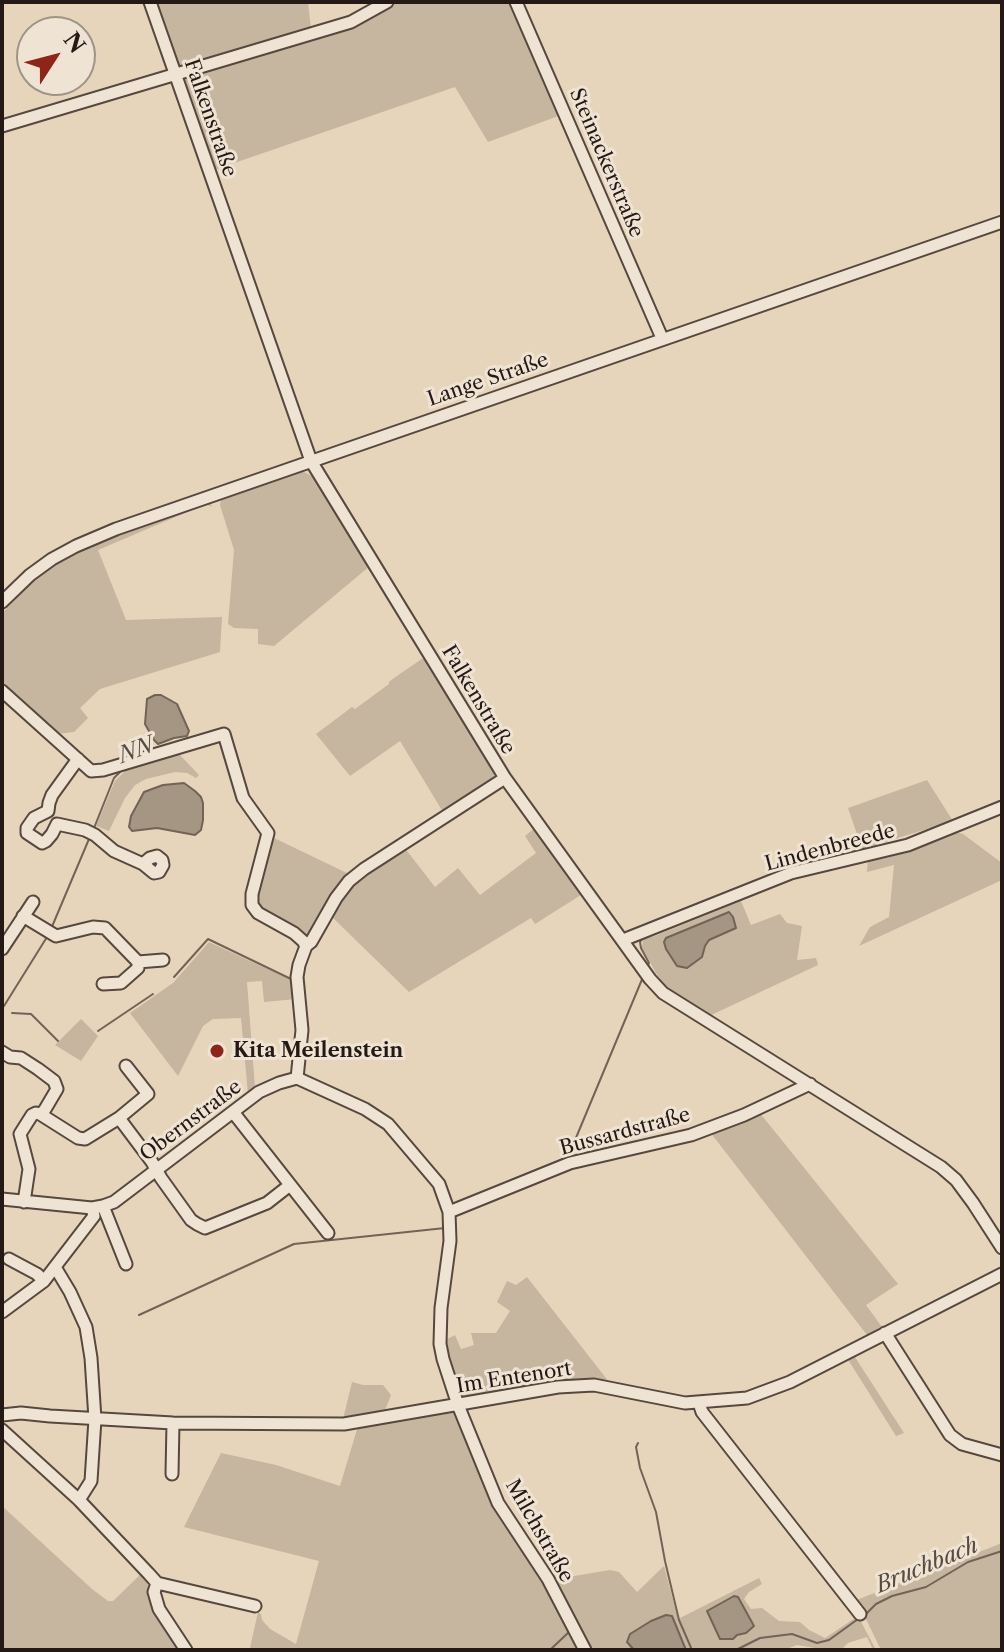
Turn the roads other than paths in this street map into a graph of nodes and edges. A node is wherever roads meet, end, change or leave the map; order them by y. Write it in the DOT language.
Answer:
graph roads {
  1 [pos="150,2"];
  2 [pos="387,2"];
  3 [pos="516,2"];
  4 [pos="176,75"];
  5 [pos="2,126"];
  6 [pos="1002,222"];
  7 [pos="662,338"];
  8 [pos="311,461"];
  9 [pos="2,602"];
  10 [pos="4,698"];
  11 [pos="78,759"];
  12 [pos="505,778"];
  13 [pos="1002,807"];
  14 [pos="48,811"];
  15 [pos="57,824"];
  16 [pos="143,864"];
  17 [pos="33,902"];
  18 [pos="23,916"];
  19 [pos="623,940"];
  20 [pos="306,946"];
  21 [pos="2,949"];
  22 [pos="163,960"];
  23 [pos="138,962"];
  24 [pos="103,984"];
  25 [pos="2,1052"];
  26 [pos="126,1066"];
  27 [pos="297,1078"];
  28 [pos="810,1084"];
  29 [pos="233,1112"];
  30 [pos="40,1114"];
  31 [pos="119,1118"];
  32 [pos="156,1169"];
  33 [pos="290,1185"];
  34 [pos="2,1199"];
  35 [pos="24,1202"];
  36 [pos="98,1207"];
  37 [pos="449,1212"];
  38 [pos="328,1233"];
  39 [pos="1002,1248"];
  40 [pos="9,1259"];
  41 [pos="126,1264"];
  42 [pos="55,1267"];
  43 [pos="1002,1274"];
  44 [pos="44,1281"];
  45 [pos="2,1312"];
  46 [pos="885,1333"];
  47 [pos="699,1403"];
  48 [pos="458,1405"];
  49 [pos="2,1415"];
  50 [pos="95,1419"];
  51 [pos="173,1423"];
  52 [pos="2,1430"];
  53 [pos="1002,1455"];
  54 [pos="172,1474"];
  55 [pos="79,1500"];
  56 [pos="157,1583"];
  57 [pos="255,1606"];
  58 [pos="860,1614"];
  59 [pos="186,1650"];
  60 [pos="585,1650"];
  1 -- 4 [label="street, Falkenstraße"];
  2 -- 4 [label="street"];
  3 -- 7 [label="street, Steinackerstraße"];
  4 -- 5 [label="street"];
  4 -- 8 [label="street, Falkenstraße"];
  6 -- 7 [label="street, Lange Straße"];
  7 -- 8 [label="street, Lange Straße"];
  8 -- 9 [label="street, Lange Straße"];
  8 -- 12 [label="street, Falkenstraße"];
  10 -- 11 [label="street"];
  11 -- 14 [label="street"];
  11 -- 20 [label="street"];
  12 -- 19 [label="street, Falkenstraße"];
  12 -- 20 [label="street"];
  13 -- 19 [label="street, Lindenbreede"];
  14 -- 15 [label="street"];
  14 -- 15 [label="street"];
  15 -- 16 [label="street"];
  17 -- 18 [label="street"];
  18 -- 21 [label="street"];
  18 -- 23 [label="street"];
  19 -- 28 [label="street, Falkenstraße"];
  20 -- 27 [label="street"];
  22 -- 23 [label="street"];
  23 -- 24 [label="street"];
  25 -- 30 [label="street"];
  26 -- 31 [label="street"];
  27 -- 29 [label="street, Obernstraße"];
  27 -- 37 [label="street, Milchstraße"];
  28 -- 37 [label="street, Bussardstraße"];
  28 -- 39 [label="street, Falkenstraße"];
  29 -- 32 [label="street, Obernstraße"];
  29 -- 33 [label="street"];
  30 -- 31 [label="street"];
  30 -- 35 [label="street"];
  31 -- 32 [label="street"];
  32 -- 33 [label="street"];
  32 -- 36 [label="street, Obernstraße"];
  33 -- 38 [label="street"];
  34 -- 35 [label="street"];
  35 -- 36 [label="street"];
  36 -- 41 [label="street"];
  36 -- 42 [label="street"];
  37 -- 48 [label="street, Milchstraße"];
  40 -- 44 [label="street"];
  42 -- 44 [label="street"];
  42 -- 50 [label="street"];
  43 -- 46 [label="street, Im Entenort"];
  44 -- 45 [label="street"];
  46 -- 47 [label="street, Im Entenort"];
  46 -- 53 [label="street"];
  47 -- 48 [label="street, Im Entenort"];
  47 -- 58 [label="street"];
  48 -- 51 [label="street, Im Entenort"];
  48 -- 60 [label="street, Milchstraße"];
  49 -- 50 [label="street, Im Entenort"];
  50 -- 51 [label="street, Im Entenort"];
  50 -- 55 [label="street"];
  51 -- 54 [label="street"];
  52 -- 55 [label="street"];
  55 -- 56 [label="street"];
  56 -- 57 [label="street"];
  56 -- 59 [label="street"];
}
